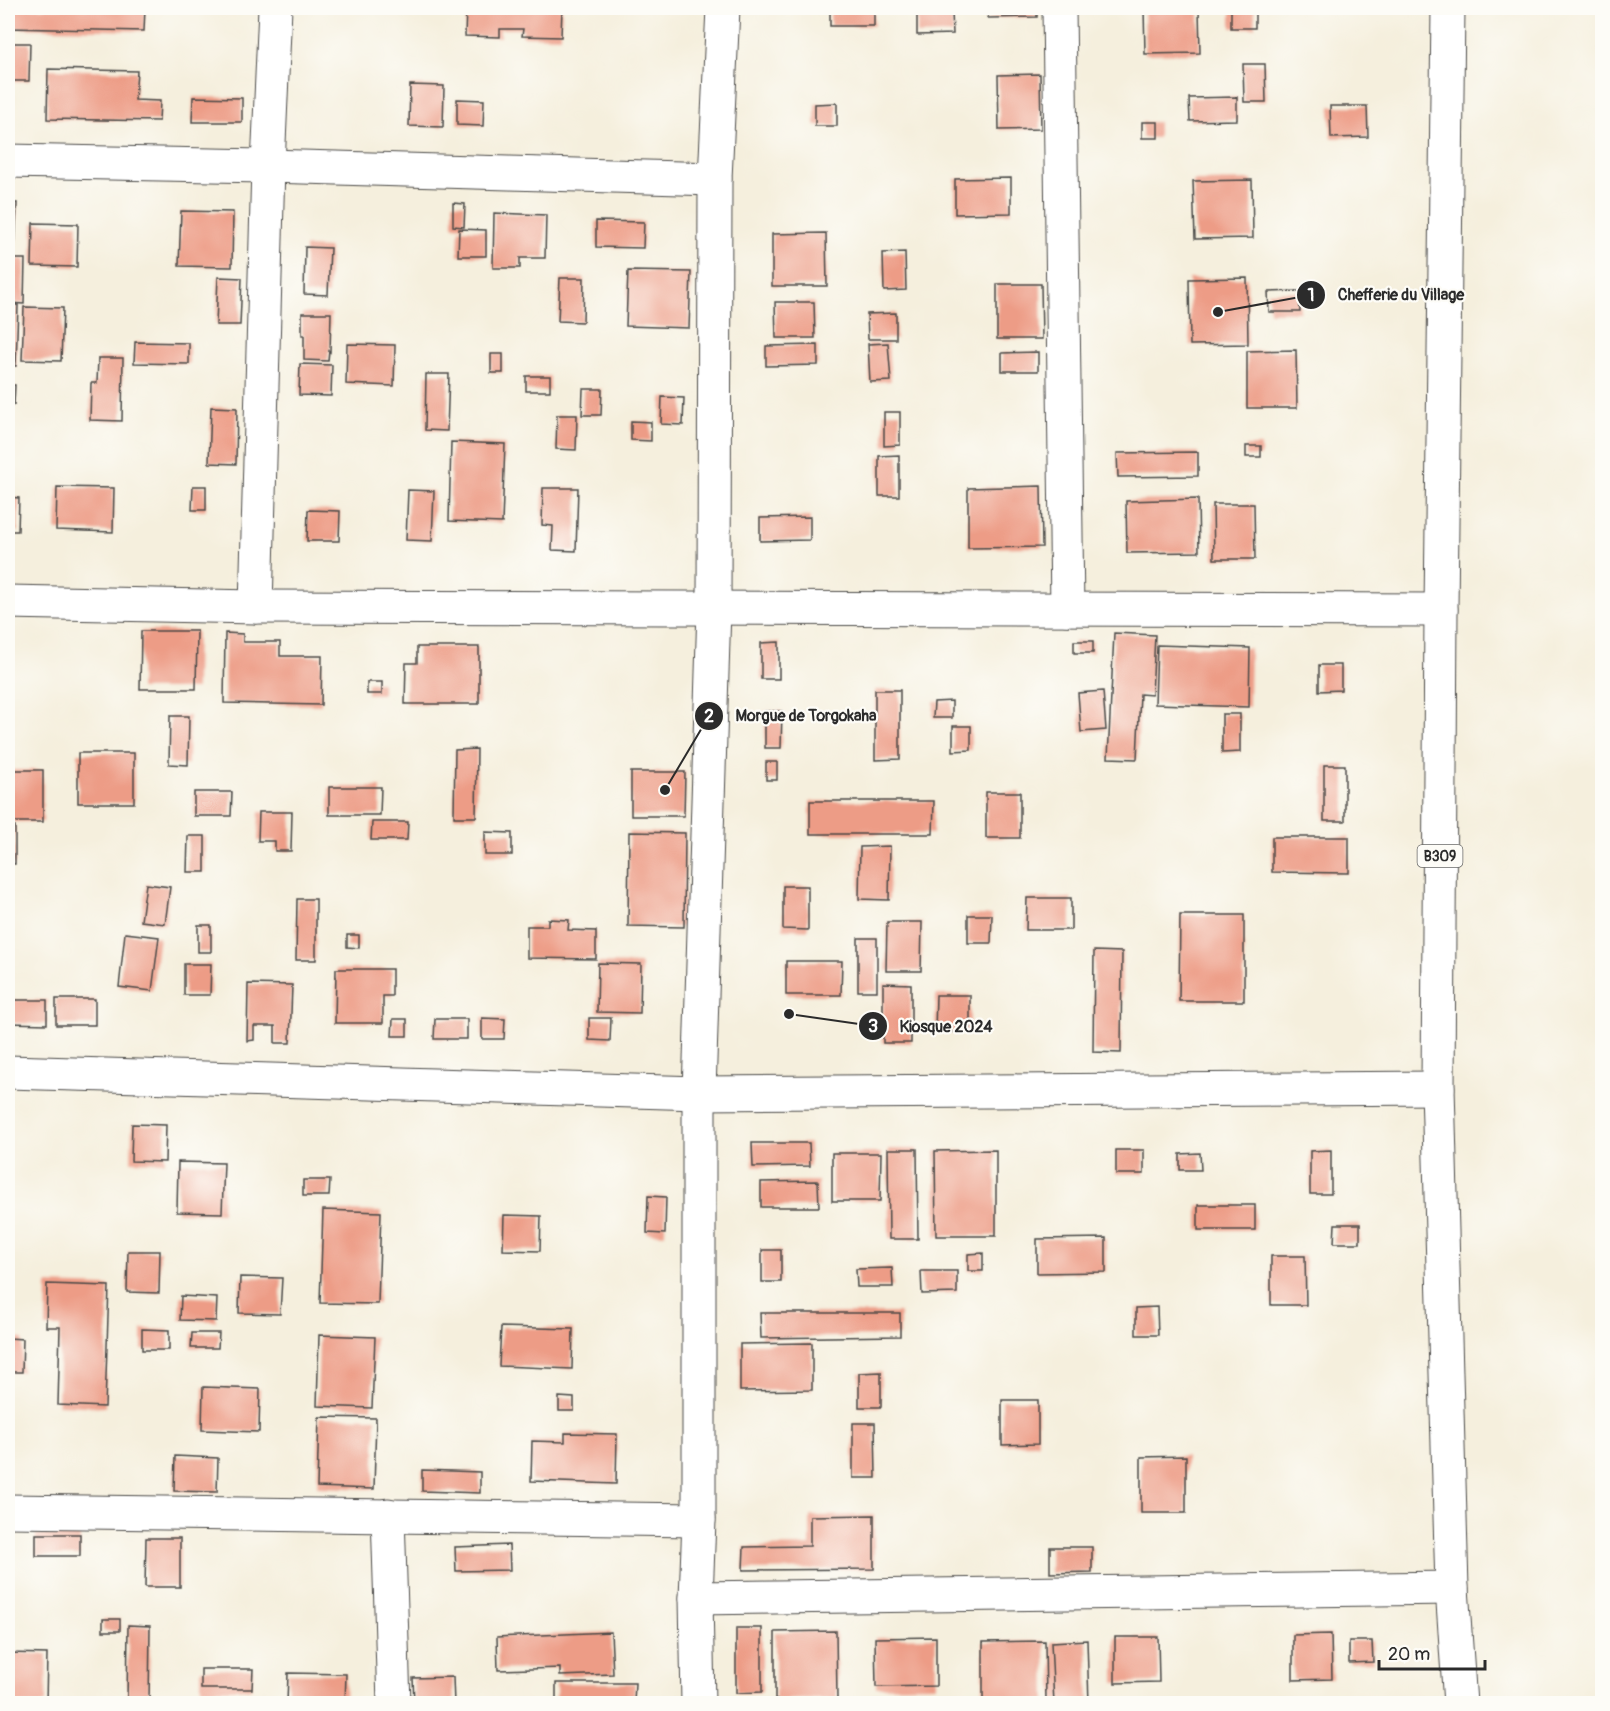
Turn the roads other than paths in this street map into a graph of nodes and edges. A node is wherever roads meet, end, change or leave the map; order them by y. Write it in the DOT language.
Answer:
graph roads {
  1 [pos="275,8"];
  2 [pos="723,8"];
  3 [pos="1059,8"];
  4 [pos="1448,8"];
  5 [pos="8,161"];
  6 [pos="268,166"];
  7 [pos="715,179"];
  8 [pos="8,603"];
  9 [pos="256,607"];
  10 [pos="714,608"];
  11 [pos="1067,609"];
  12 [pos="1441,610"];
  13 [pos="8,1072"];
  14 [pos="1438,1088"];
  15 [pos="699,1093"];
  16 [pos="8,1511"];
  17 [pos="388,1515"];
  18 [pos="699,1520"];
  19 [pos="1452,1588"];
  20 [pos="696,1598"];
  21 [pos="394,1704"];
  22 [pos="698,1704"];
  23 [pos="1460,1704"];
  1 -- 6 [label="street"];
  2 -- 7 [label="street"];
  3 -- 11 [label="street"];
  4 -- 12 [label="street, B309"];
  5 -- 6 [label="street"];
  6 -- 7 [label="street"];
  6 -- 9 [label="street"];
  7 -- 10 [label="street"];
  8 -- 9 [label="street"];
  9 -- 10 [label="street"];
  10 -- 11 [label="street"];
  10 -- 15 [label="street"];
  11 -- 12 [label="street"];
  12 -- 14 [label="street, B309"];
  13 -- 15 [label="street"];
  14 -- 15 [label="street"];
  14 -- 19 [label="street, B309"];
  15 -- 18 [label="street"];
  16 -- 17 [label="street"];
  17 -- 18 [label="street"];
  17 -- 21 [label="street"];
  18 -- 20 [label="street"];
  19 -- 20 [label="street"];
  19 -- 23 [label="street, B309"];
  20 -- 22 [label="street"];
}
